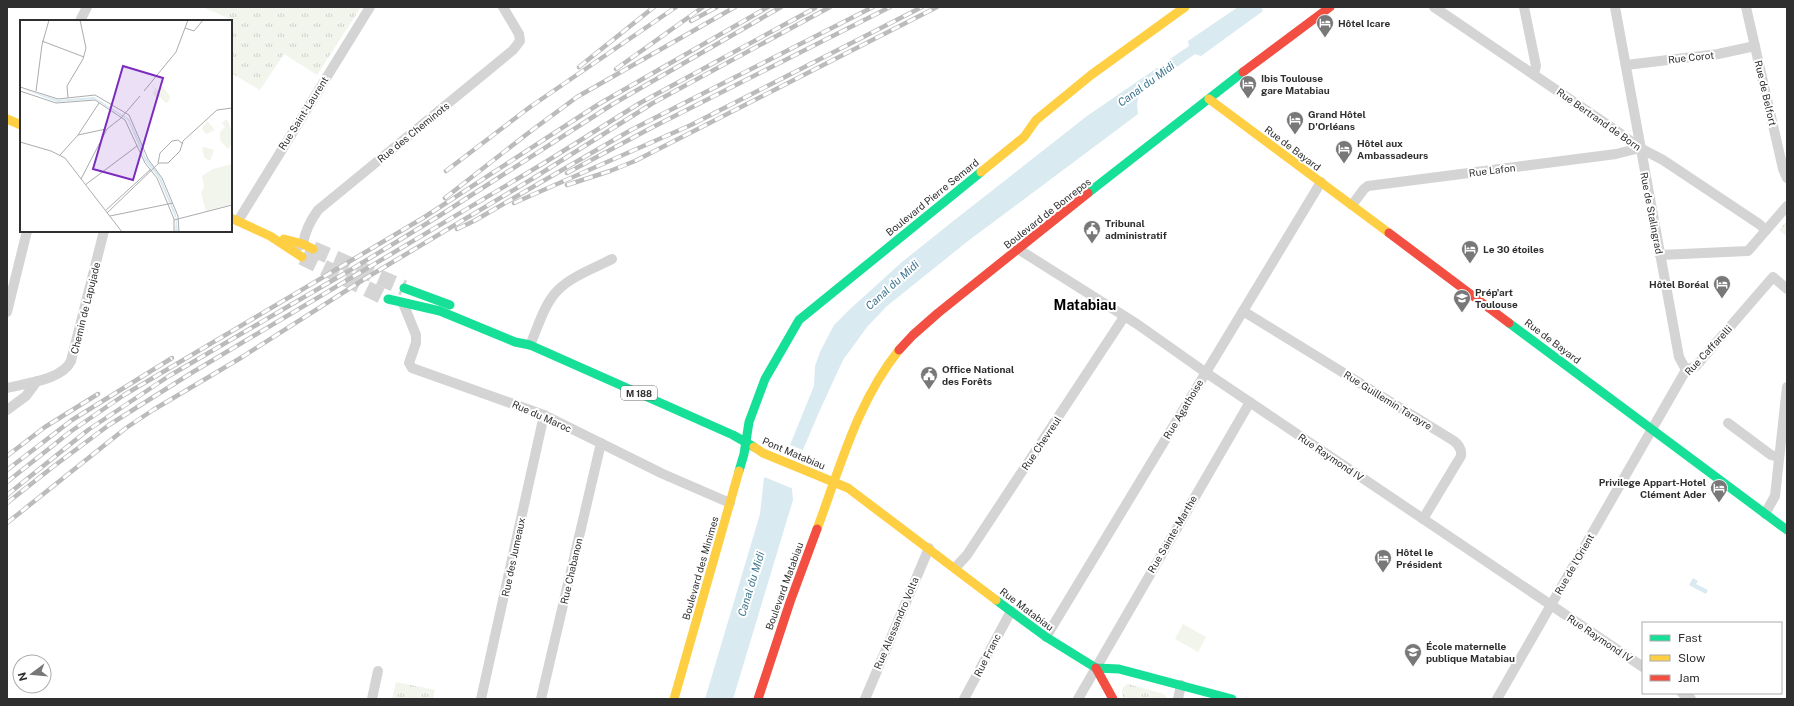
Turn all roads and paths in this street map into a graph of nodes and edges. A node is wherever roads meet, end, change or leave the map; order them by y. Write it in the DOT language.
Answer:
graph roads {
  1 [pos="87,7"];
  2 [pos="370,7"];
  3 [pos="503,7"];
  4 [pos="1185,7"];
  5 [pos="1330,7"];
  6 [pos="1434,7"];
  7 [pos="1524,7"];
  8 [pos="1615,7"];
  9 [pos="1746,7"];
  10 [pos="80,20"];
  11 [pos="1755,46"];
  12 [pos="1626,65"];
  13 [pos="1534,74"];
  14 [pos="1209,99"];
  15 [pos="7,119"];
  16 [pos="20,125"];
  17 [pos="1640,148"];
  18 [pos="1787,178"];
  19 [pos="1321,182"];
  20 [pos="1352,205"];
  21 [pos="1787,206"];
  22 [pos="234,219"];
  23 [pos="1766,230"];
  24 [pos="27,232"];
  25 [pos="104,232"];
  26 [pos="270,236"];
  27 [pos="303,244"];
  28 [pos="285,245"];
  29 [pos="1018,249"];
  30 [pos="313,250"];
  31 [pos="1660,255"];
  32 [pos="302,257"];
  33 [pos="612,259"];
  34 [pos="404,288"];
  35 [pos="1787,289"];
  36 [pos="388,299"];
  37 [pos="403,303"];
  38 [pos="1243,311"];
  39 [pos="7,312"];
  40 [pos="1124,317"];
  41 [pos="530,344"];
  42 [pos="1686,370"];
  43 [pos="1205,372"];
  44 [pos="37,381"];
  45 [pos="1787,387"];
  46 [pos="7,388"];
  47 [pos="1250,402"];
  48 [pos="7,410"];
  49 [pos="544,415"];
  50 [pos="1728,423"];
  51 [pos="1652,429"];
  52 [pos="600,442"];
  53 [pos="746,443"];
  54 [pos="1779,457"];
  55 [pos="834,482"];
  56 [pos="730,503"];
  57 [pos="1764,514"];
  58 [pos="1423,519"];
  59 [pos="1787,530"];
  60 [pos="929,548"];
  61 [pos="955,568"];
  62 [pos="1550,605"];
  63 [pos="1011,611"];
  64 [pos="1046,637"];
  65 [pos="1642,666"];
  66 [pos="1096,668"];
  67 [pos="378,671"];
  68 [pos="1181,685"];
  69 [pos="759,698"];
  70 [pos="372,699"];
  71 [pos="481,699"];
  72 [pos="541,699"];
  73 [pos="674,699"];
  74 [pos="865,699"];
  75 [pos="964,699"];
  76 [pos="1078,699"];
  77 [pos="1112,699"];
  78 [pos="1178,699"];
  79 [pos="1232,699"];
  80 [pos="1497,699"];
  1 -- 10 [label="street"];
  2 -- 22 [label="street, Rue Saint-Laurent"];
  3 -- 27 [label="street, Rue des Cheminots"];
  4 -- 53 [label="main road, Boulevard Pierre Semard"];
  5 -- 14 [label="main road, Boulevard de Bonrepos"];
  6 -- 13 [label="street, Rue Bertrand de Born"];
  7 -- 13 [label="street"];
  8 -- 12 [label="street, Rue de Stalingrad"];
  9 -- 11 [label="street, Rue de Belfort"];
  11 -- 12 [label="street, Rue Corot"];
  11 -- 18 [label="street, Rue de Belfort"];
  12 -- 17 [label="street, Rue de Stalingrad"];
  13 -- 17 [label="street, Rue Bertrand de Born"];
  14 -- 19 [label="main road, Rue de Bayard"];
  14 -- 29 [label="main road, Boulevard de Bonrepos"];
  15 -- 16 [label="main road"];
  17 -- 20 [label="street, Rue Lafon"];
  17 -- 23 [label="street, Rue Bertrand de Born"];
  17 -- 31 [label="street, Rue de Stalingrad"];
  19 -- 20 [label="main road, Rue de Bayard"];
  19 -- 38 [label="street, Rue Agathoise"];
  20 -- 51 [label="main road, Rue de Bayard"];
  21 -- 23 [label="street"];
  22 -- 26 [label="main road"];
  23 -- 31 [label="street"];
  24 -- 39 [label="street"];
  25 -- 44 [label="street, Chemin de Lapujade"];
  26 -- 27 [label="main road"];
  26 -- 28 [label="main road"];
  27 -- 28 [label="street"];
  27 -- 30 [label="main road"];
  28 -- 32 [label="main road"];
  29 -- 40 [label="street, Rue Raymond IV"];
  29 -- 55 [label="main road, Boulevard de Bonrepos"];
  31 -- 42 [label="street, Rue de Stalingrad"];
  33 -- 41 [label="street"];
  34 -- 41 [label="main road, M 188"];
  35 -- 42 [label="street, Rue Caffarelli"];
  36 -- 37 [label="main road, M 188"];
  37 -- 41 [label="main road, M 188"];
  37 -- 49 [label="street, Rue du Maroc"];
  38 -- 43 [label="street, Rue Agathoise"];
  38 -- 58 [label="street, Rue Guillemin Tarayre"];
  40 -- 43 [label="street, Rue Raymond IV"];
  40 -- 61 [label="street, Rue Chevreul"];
  41 -- 53 [label="main road, M 188"];
  42 -- 51 [label="street, Rue Caffarelli"];
  43 -- 47 [label="street, Rue Raymond IV"];
  43 -- 64 [label="street, Rue Agathoise"];
  44 -- 46 [label="street, Chemin de Lapujade"];
  44 -- 48 [label="street"];
  45 -- 54 [label="street"];
  47 -- 58 [label="street, Rue Raymond IV"];
  47 -- 66 [label="street, Rue Sainte-Marthe"];
  49 -- 52 [label="street, Rue du Maroc"];
  49 -- 71 [label="street, Rue des Jumeaux"];
  50 -- 54 [label="street"];
  51 -- 57 [label="main road, Rue de Bayard"];
  51 -- 62 [label="street, Rue de l'Orient"];
  52 -- 56 [label="street, Rue du Maroc"];
  52 -- 72 [label="street, Rue Chabanon"];
  53 -- 55 [label="main road, Pont Matabiau"];
  53 -- 56 [label="main road, Boulevard des Minimes"];
  54 -- 57 [label="street"];
  55 -- 60 [label="main road, Rue Matabiau"];
  55 -- 69 [label="main road, Boulevard Matabiau"];
  56 -- 73 [label="main road, Boulevard des Minimes"];
  57 -- 59 [label="main road, Rue de Bayard"];
  58 -- 62 [label="street, Rue Raymond IV"];
  60 -- 61 [label="main road, Rue Matabiau"];
  60 -- 74 [label="street, Rue Alessandro Volta"];
  61 -- 63 [label="main road, Rue Matabiau"];
  62 -- 65 [label="street, Rue Raymond IV"];
  62 -- 80 [label="street, Rue de l'Orient"];
  63 -- 64 [label="main road, Rue Matabiau"];
  63 -- 75 [label="street, Rue Franc"];
  64 -- 66 [label="main road, Rue Matabiau"];
  66 -- 68 [label="main road, Rue Matabiau"];
  66 -- 76 [label="street, Rue Sainte-Marthe"];
  66 -- 77 [label="main road"];
  67 -- 70 [label="street"];
  68 -- 78 [label="street"];
  68 -- 79 [label="main road, Rue Matabiau"];
}
